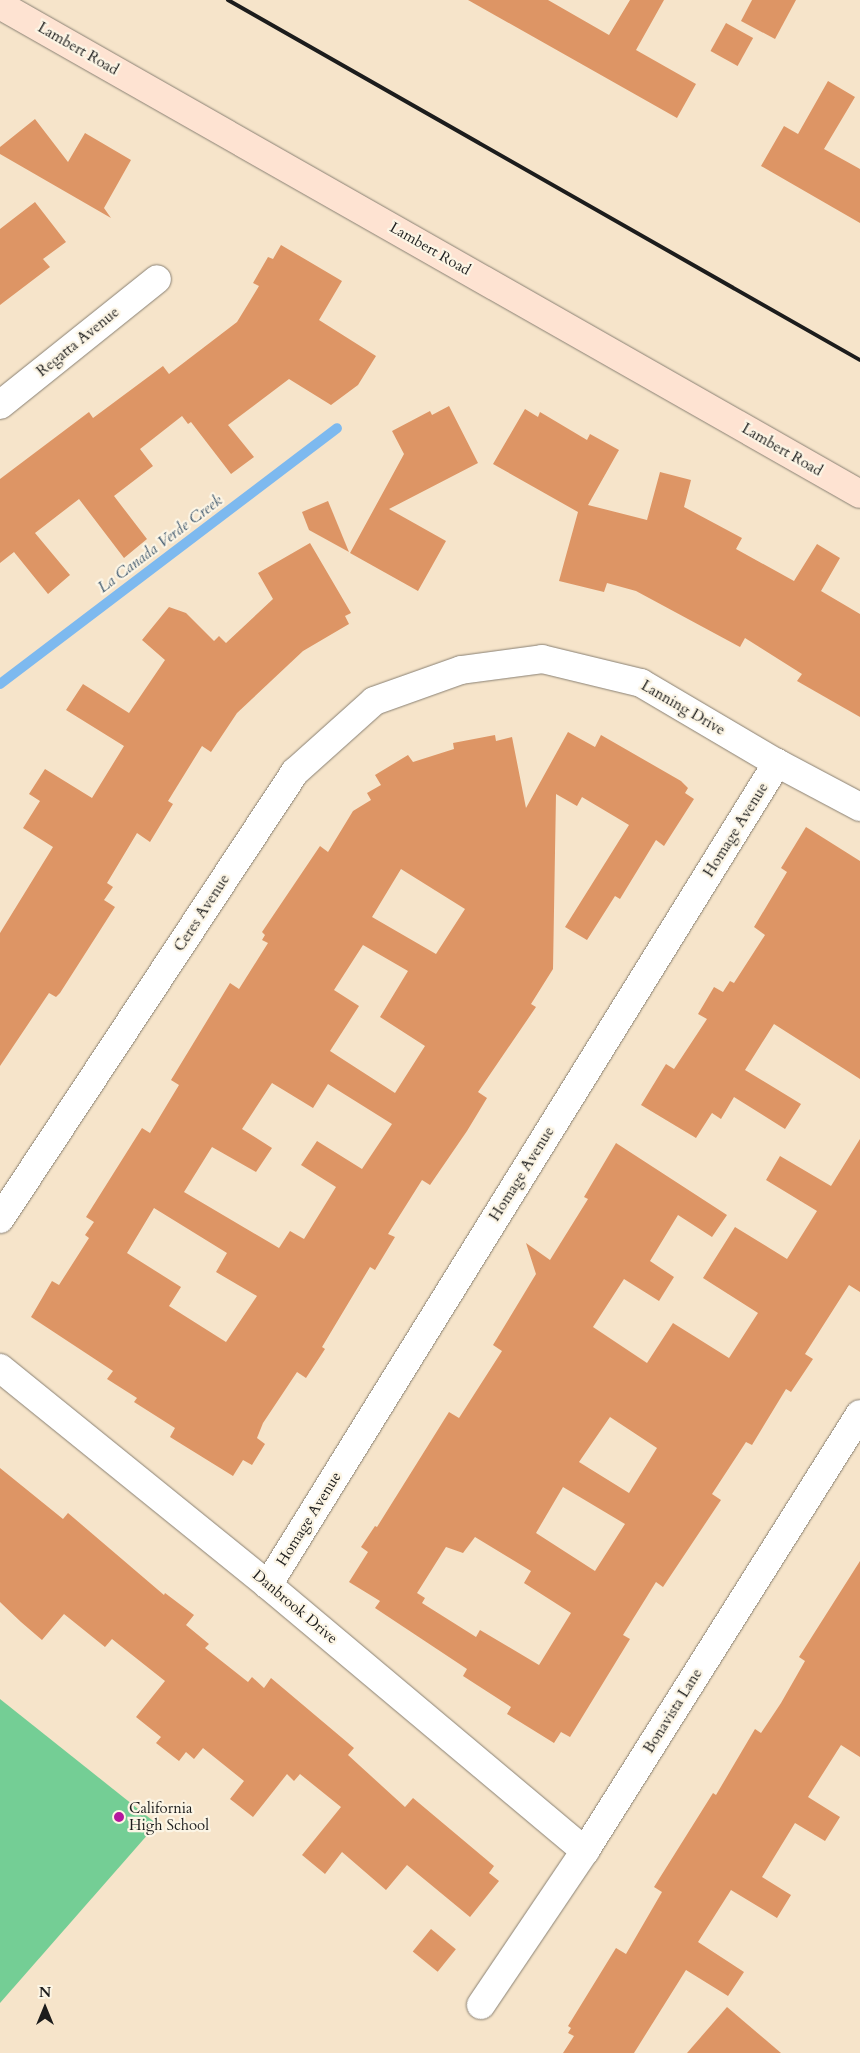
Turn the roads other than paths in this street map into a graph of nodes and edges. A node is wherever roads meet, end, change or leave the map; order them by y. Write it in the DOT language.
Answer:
graph roads {
  1 [pos="0,4"];
  2 [pos="157,279"];
  3 [pos="0,405"];
  4 [pos="860,494"];
  5 [pos="461,670"];
  6 [pos="777,763"];
  7 [pos="860,807"];
  8 [pos="0,1219"];
  9 [pos="0,1368"];
  10 [pos="860,1414"];
  11 [pos="268,1585"];
  12 [pos="585,1851"];
  13 [pos="481,2005"];
  1 -- 4 [label="main road, Lambert Road"];
  2 -- 3 [label="street, Regatta Avenue"];
  5 -- 6 [label="street, Lanning Drive"];
  5 -- 8 [label="street, Ceres Avenue"];
  6 -- 7 [label="street, Lanning Drive"];
  6 -- 11 [label="street, Homage Avenue"];
  9 -- 11 [label="street, Danbrook Drive"];
  10 -- 12 [label="street, Bonavista Lane"];
  11 -- 12 [label="street, Danbrook Drive"];
  12 -- 13 [label="street, Bonavista Lane"];
}
